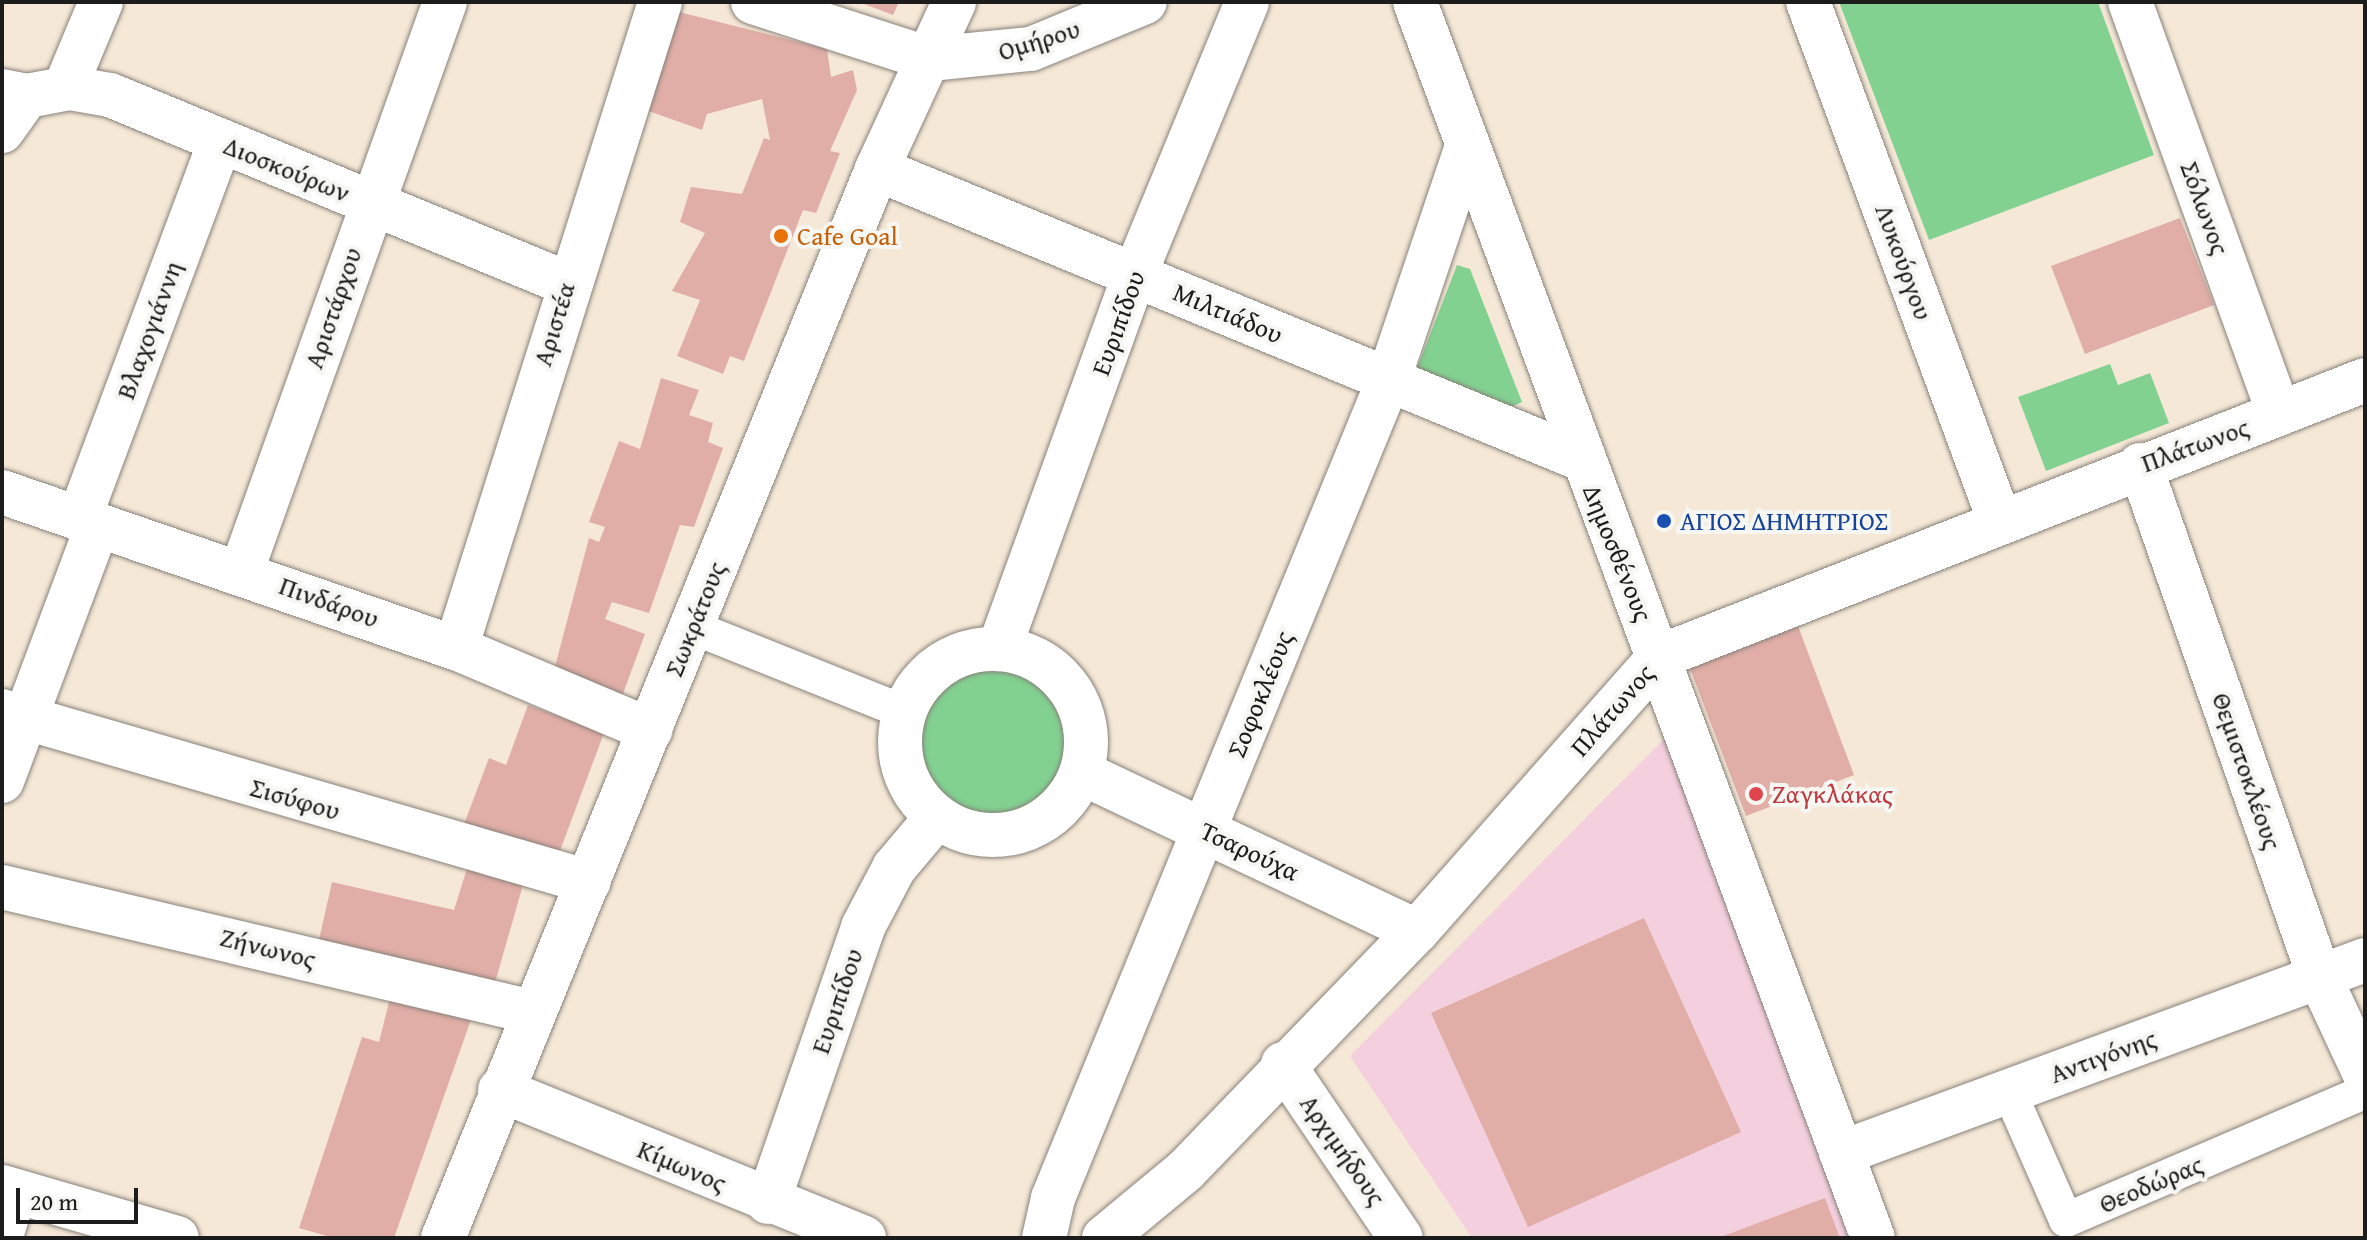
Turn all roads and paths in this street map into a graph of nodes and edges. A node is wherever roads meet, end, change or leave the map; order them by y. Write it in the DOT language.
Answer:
graph roads {
  1 [pos="101,2"];
  2 [pos="445,2"];
  3 [pos="660,2"];
  4 [pos="753,2"];
  5 [pos="954,2"];
  6 [pos="1145,2"];
  7 [pos="1247,2"];
  8 [pos="1415,2"];
  9 [pos="1808,2"];
  10 [pos="2130,2"];
  11 [pos="930,59"];
  12 [pos="31,92"];
  13 [pos="2,131"];
  14 [pos="220,141"];
  15 [pos="1467,146"];
  16 [pos="877,169"];
  17 [pos="370,203"];
  18 [pos="1135,274"];
  19 [pos="566,283"];
  20 [pos="2365,380"];
  21 [pos="1388,381"];
  22 [pos="2279,414"];
  23 [pos="1579,458"];
  24 [pos="2140,465"];
  25 [pos="2,492"];
  26 [pos="2000,522"];
  27 [pos="88,523"];
  28 [pos="242,570"];
  29 [pos="692,627"];
  30 [pos="456,648"];
  31 [pos="999,649"];
  32 [pos="1659,657"];
  33 [pos="904,712"];
  34 [pos="15,716"];
  35 [pos="650,730"];
  36 [pos="1082,773"];
  37 [pos="2,781"];
  38 [pos="937,817"];
  39 [pos="1205,829"];
  40 [pos="589,882"];
  41 [pos="2,887"];
  42 [pos="1417,931"];
  43 [pos="2365,960"];
  44 [pos="2319,976"];
  45 [pos="532,1012"];
  46 [pos="1283,1064"];
  47 [pos="2365,1074"];
  48 [pos="500,1090"];
  49 [pos="2009,1091"];
  50 [pos="2365,1092"];
  51 [pos="1841,1153"];
  52 [pos="8,1189"];
  53 [pos="768,1202"];
  54 [pos="2,1233"];
  55 [pos="177,1238"];
  56 [pos="443,1238"];
  57 [pos="864,1238"];
  58 [pos="1044,1238"];
  59 [pos="1104,1238"];
  60 [pos="1401,1238"];
  61 [pos="1873,1238"];
  1 -- 12 [label="street"];
  2 -- 17 [label="street, Αριστάρχου"];
  3 -- 19 [label="street, Αριστέα"];
  4 -- 11 [label="street"];
  5 -- 11 [label="street, Σωκράτους"];
  6 -- 11 [label="street, Ομήρου"];
  7 -- 18 [label="street, Ευριπίδου"];
  8 -- 15 [label="street, Δημοσθένους"];
  9 -- 26 [label="street, Λυκούργου"];
  10 -- 22 [label="street, Σόλωνος"];
  11 -- 16 [label="street, Σωκράτους"];
  12 -- 13 [label="street"];
  12 -- 14 [label="street, Διοσκούρων"];
  14 -- 17 [label="street, Διοσκούρων"];
  14 -- 27 [label="street, Βλαχογιάννη"];
  15 -- 21 [label="street, Σοφοκλέους"];
  15 -- 23 [label="street, Δημοσθένους"];
  16 -- 18 [label="street, Μιλτιάδου"];
  16 -- 29 [label="street, Σωκράτους"];
  17 -- 19 [label="street, Διοσκούρων"];
  17 -- 28 [label="street, Αριστάρχου"];
  18 -- 21 [label="street, Μιλτιάδου"];
  18 -- 31 [label="street, Ευριπίδου"];
  19 -- 30 [label="street, Αριστέα"];
  20 -- 22 [label="street, Πλάτωνος"];
  21 -- 23 [label="street, Μιλτιάδου"];
  21 -- 39 [label="street, Σοφοκλέους"];
  22 -- 24 [label="street, Πλάτωνος"];
  23 -- 32 [label="street, Δημοσθένους"];
  24 -- 26 [label="street, Πλάτωνος"];
  24 -- 44 [label="street, Θεμιστοκλέους"];
  25 -- 27 [label="street, Πινδάρου"];
  26 -- 32 [label="street, Πλάτωνος"];
  27 -- 28 [label="street, Πινδάρου"];
  27 -- 34 [label="street, Βλαχογιάννη"];
  28 -- 30 [label="street, Πινδάρου"];
  29 -- 33 [label="street"];
  29 -- 35 [label="street, Σωκράτους"];
  30 -- 35 [label="street, Πινδάρου"];
  31 -- 33 [label="street"];
  31 -- 36 [label="street"];
  32 -- 42 [label="street, Πλάτωνος"];
  32 -- 51 [label="street, Δημοσθένους"];
  33 -- 38 [label="street"];
  34 -- 37 [label="street, Βλαχογιάννη"];
  34 -- 40 [label="street, Σισύφου"];
  35 -- 40 [label="street, Σωκράτους"];
  36 -- 38 [label="street"];
  36 -- 39 [label="street, Τσαρούχα"];
  38 -- 53 [label="street, Ευριπίδου"];
  39 -- 42 [label="street, Τσαρούχα"];
  39 -- 58 [label="street, Σοφοκλέους"];
  40 -- 45 [label="street, Σωκράτους"];
  41 -- 45 [label="street, Ζήνωνος"];
  42 -- 46 [label="street, Πλάτωνος"];
  43 -- 44 [label="street, Αντιγόνης"];
  44 -- 47 [label="street, Θεμιστοκλέους"];
  44 -- 49 [label="street, Αντιγόνης"];
  45 -- 48 [label="street, Σωκράτους"];
  46 -- 59 [label="street, Πλάτωνος"];
  46 -- 60 [label="street, Αρχιμήδους"];
  48 -- 53 [label="street, Κίμωνος"];
  48 -- 56 [label="street, Σωκράτους"];
  49 -- 50 [label="street, Θεοδώρας"];
  49 -- 51 [label="street, Αντιγόνης"];
  51 -- 61 [label="street, Δημοσθένους"];
  52 -- 54 [label="street"];
  52 -- 55 [label="street"];
  53 -- 57 [label="street, Κίμωνος"];
}
